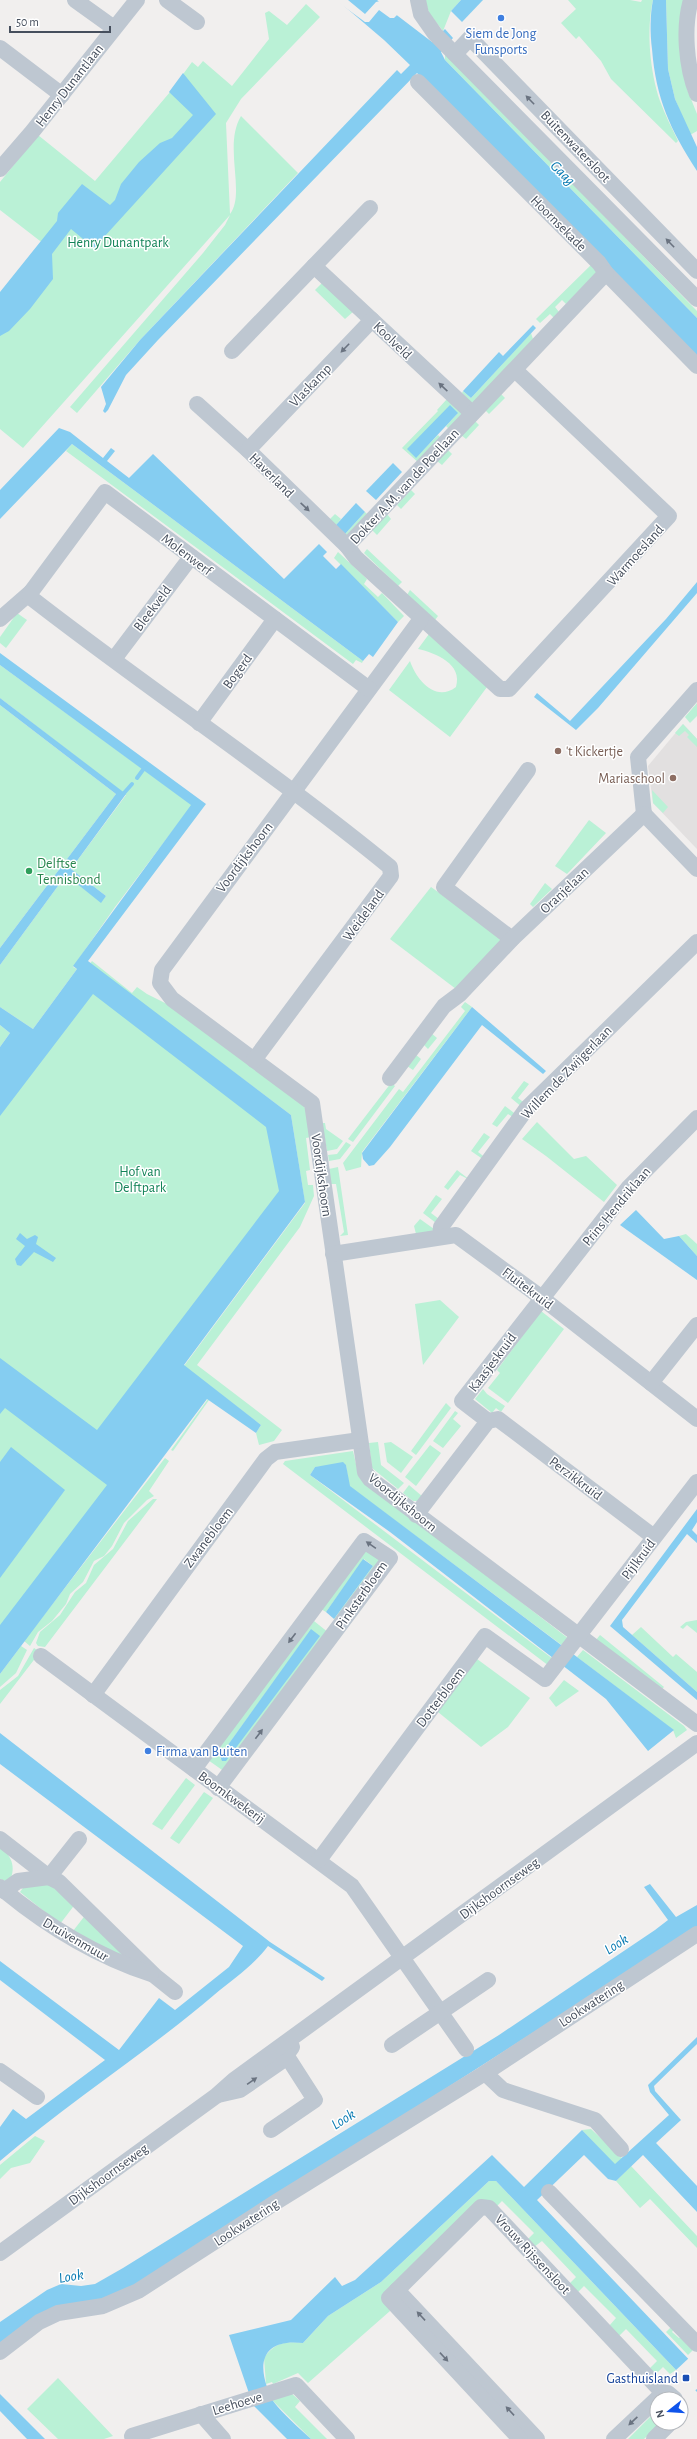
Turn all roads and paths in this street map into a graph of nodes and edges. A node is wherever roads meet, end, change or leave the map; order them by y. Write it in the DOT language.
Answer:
graph roads {
  1 [pos="75,0"];
  2 [pos="137,0"];
  3 [pos="167,0"];
  4 [pos="691,0"];
  5 [pos="418,2"];
  6 [pos="197,22"];
  7 [pos="114,28"];
  8 [pos="0,48"];
  9 [pos="452,51"];
  10 [pos="418,82"];
  11 [pos="697,94"];
  12 [pos="62,95"];
  13 [pos="0,169"];
  14 [pos="370,208"];
  15 [pos="314,266"];
  16 [pos="697,271"];
  17 [pos="606,273"];
  18 [pos="697,299"];
  19 [pos="372,320"];
  20 [pos="232,351"];
  21 [pos="697,366"];
  22 [pos="515,370"];
  23 [pos="196,404"];
  24 [pos="472,413"];
  25 [pos="248,450"];
  26 [pos="347,546"];
  27 [pos="191,557"];
  28 [pos="31,592"];
  29 [pos="0,619"];
  30 [pos="275,619"];
  31 [pos="421,619"];
  32 [pos="114,659"];
  33 [pos="369,689"];
  34 [pos="500,689"];
  35 [pos="697,690"];
  36 [pos="199,723"];
  37 [pos="528,770"];
  38 [pos="293,792"];
  39 [pos="644,814"];
  40 [pos="697,869"];
  41 [pos="512,939"];
  42 [pos="697,942"];
  43 [pos="254,1060"];
  44 [pos="390,1078"];
  45 [pos="697,1118"];
  46 [pos="440,1236"];
  47 [pos="333,1254"];
  48 [pos="542,1298"];
  49 [pos="697,1325"];
  50 [pos="651,1383"];
  51 [pos="697,1419"];
  52 [pos="493,1420"];
  53 [pos="360,1440"];
  54 [pos="697,1482"];
  55 [pos="416,1515"];
  56 [pos="654,1537"];
  57 [pos="576,1640"];
  58 [pos="41,1656"];
  59 [pos="93,1695"];
  60 [pos="697,1724"];
  61 [pos="697,1743"];
  62 [pos="194,1769"];
  63 [pos="218,1788"];
  64 [pos="0,1839"];
  65 [pos="79,1839"];
  66 [pos="16,1851"];
  67 [pos="319,1860"];
  68 [pos="49,1877"];
  69 [pos="18,1881"];
  70 [pos="2,1889"];
  71 [pos="697,1934"];
  72 [pos="403,1958"];
  73 [pos="155,1976"];
  74 [pos="488,1980"];
  75 [pos="175,1992"];
  76 [pos="440,2012"];
  77 [pos="392,2045"];
  78 [pos="466,2049"];
  79 [pos="283,2051"];
  80 [pos="0,2071"];
  81 [pos="485,2073"];
  82 [pos="37,2097"];
  83 [pos="271,2130"];
  84 [pos="621,2149"];
  85 [pos="549,2192"];
  86 [pos="0,2253"];
  87 [pos="393,2294"];
  88 [pos="695,2339"];
  89 [pos="0,2352"];
  90 [pos="664,2391"];
  91 [pos="649,2412"];
  92 [pos="200,2414"];
  93 [pos="662,2431"];
  94 [pos="134,2439"];
  95 [pos="223,2439"];
  96 [pos="347,2439"];
  97 [pos="520,2439"];
  98 [pos="537,2439"];
  99 [pos="614,2439"];
  100 [pos="654,2439"];
  1 -- 7 [label="street"];
  2 -- 7 [label="street, Henry Dunantlaan"];
  3 -- 6 [label="street"];
  4 -- 11 [label="street"];
  5 -- 9 [label="street, Buitenwatersloot"];
  7 -- 12 [label="street, Henry Dunantlaan"];
  8 -- 12 [label="street"];
  16 -- 9 [label="street, Buitenwatersloot, one-way"];
  9 -- 18 [label="street, Buitenwatersloot"];
  10 -- 17 [label="street, Hoornsekade"];
  12 -- 13 [label="street, Henry Dunantlaan"];
  14 -- 15 [label="street"];
  15 -- 19 [label="street, Koolveld"];
  15 -- 20 [label="street"];
  17 -- 21 [label="street, Hoornsekade"];
  17 -- 22 [label="street, Dokter A.M. van de Poellaan"];
  24 -- 19 [label="street, Koolveld, one-way"];
  19 -- 25 [label="street, Vlaskamp, one-way"];
  22 -- 24 [label="street, Dokter A.M. van de Poellaan"];
  22 -- 34 [label="street, Warmoesland"];
  23 -- 25 [label="street, Haverland"];
  24 -- 26 [label="street, Dokter A.M. van de Poellaan"];
  25 -- 26 [label="street, Haverland, one-way"];
  26 -- 31 [label="street, Dokter A.M. van de Poellaan"];
  27 -- 28 [label="street, Molenwerf"];
  27 -- 30 [label="street, Molenwerf"];
  27 -- 32 [label="street, Bleekveld"];
  28 -- 29 [label="street, Molenwerf"];
  28 -- 32 [label="street"];
  30 -- 33 [label="street, Molenwerf"];
  30 -- 36 [label="street, Bogerd"];
  31 -- 33 [label="street, Voordijkshoorn"];
  31 -- 34 [label="street, Dokter A.M. van de Poellaan"];
  32 -- 36 [label="street"];
  33 -- 38 [label="street, Voordijkshoorn"];
  35 -- 39 [label="street"];
  36 -- 38 [label="street"];
  37 -- 41 [label="street"];
  38 -- 43 [label="street, Voordijkshoorn"];
  38 -- 43 [label="street, Weideland"];
  39 -- 40 [label="street"];
  39 -- 41 [label="street, Oranjelaan"];
  41 -- 44 [label="street, Oranjelaan"];
  42 -- 46 [label="street, Willem de Zwijgerlaan"];
  43 -- 47 [label="street, Voordijkshoorn"];
  45 -- 48 [label="street, Prins Hendriklaan"];
  46 -- 47 [label="street, Fluitekruid"];
  46 -- 48 [label="street, Fluitekruid"];
  47 -- 53 [label="street, Voordijkshoorn"];
  48 -- 50 [label="street, Fluitekruid"];
  48 -- 52 [label="street, Kaasjeskruid"];
  49 -- 50 [label="street"];
  50 -- 51 [label="street, Fluitekruid"];
  52 -- 55 [label="street"];
  52 -- 56 [label="street, Perzikkruid"];
  53 -- 55 [label="street, Voordijkshoorn"];
  53 -- 59 [label="street, Zwanebloem"];
  54 -- 56 [label="street, Pijlkruid"];
  55 -- 57 [label="street, Voordijkshoorn"];
  56 -- 57 [label="street, Pijlkruid"];
  57 -- 60 [label="street, Voordijkshoorn"];
  57 -- 67 [label="street, Dotterbloem"];
  58 -- 59 [label="street, Boomkwekerij"];
  59 -- 62 [label="street, Boomkwekerij"];
  61 -- 72 [label="street, Dijkshoornseweg"];
  62 -- 63 [label="street, Boomkwekerij"];
  63 -- 62 [label="street, Pinksterbloem, one-way"];
  63 -- 67 [label="street, Boomkwekerij"];
  64 -- 66 [label="street, Druivenmuur"];
  65 -- 68 [label="street"];
  66 -- 68 [label="street, Druivenmuur"];
  66 -- 69 [label="street"];
  67 -- 72 [label="street, Boomkwekerij"];
  68 -- 69 [label="street, Druivenmuur"];
  68 -- 73 [label="street, Druivenmuur"];
  69 -- 70 [label="street, Druivenmuur"];
  70 -- 73 [label="street, Druivenmuur"];
  71 -- 81 [label="street, Lookwatering"];
  72 -- 76 [label="street, Boomkwekerij"];
  72 -- 79 [label="street, Dijkshoornseweg"];
  73 -- 75 [label="street, Druivenmuur"];
  74 -- 76 [label="street"];
  76 -- 77 [label="street"];
  76 -- 78 [label="street, Boomkwekerij"];
  79 -- 83 [label="street"];
  79 -- 86 [label="street, Dijkshoornseweg"];
  80 -- 82 [label="street"];
  81 -- 84 [label="street"];
  81 -- 89 [label="street, Lookwatering"];
  85 -- 88 [label="street"];
  87 -- 90 [label="street, Vrouw Rijssensloot"];
  87 -- 97 [label="street, one-way"];
  98 -- 87 [label="street, one-way"];
  91 -- 99 [label="street, one-way"];
  92 -- 94 [label="street, Leehoeve"];
  92 -- 95 [label="street, Leehoeve"];
  92 -- 96 [label="street, Leehoeve"];
  93 -- 100 [label="street"];
}
